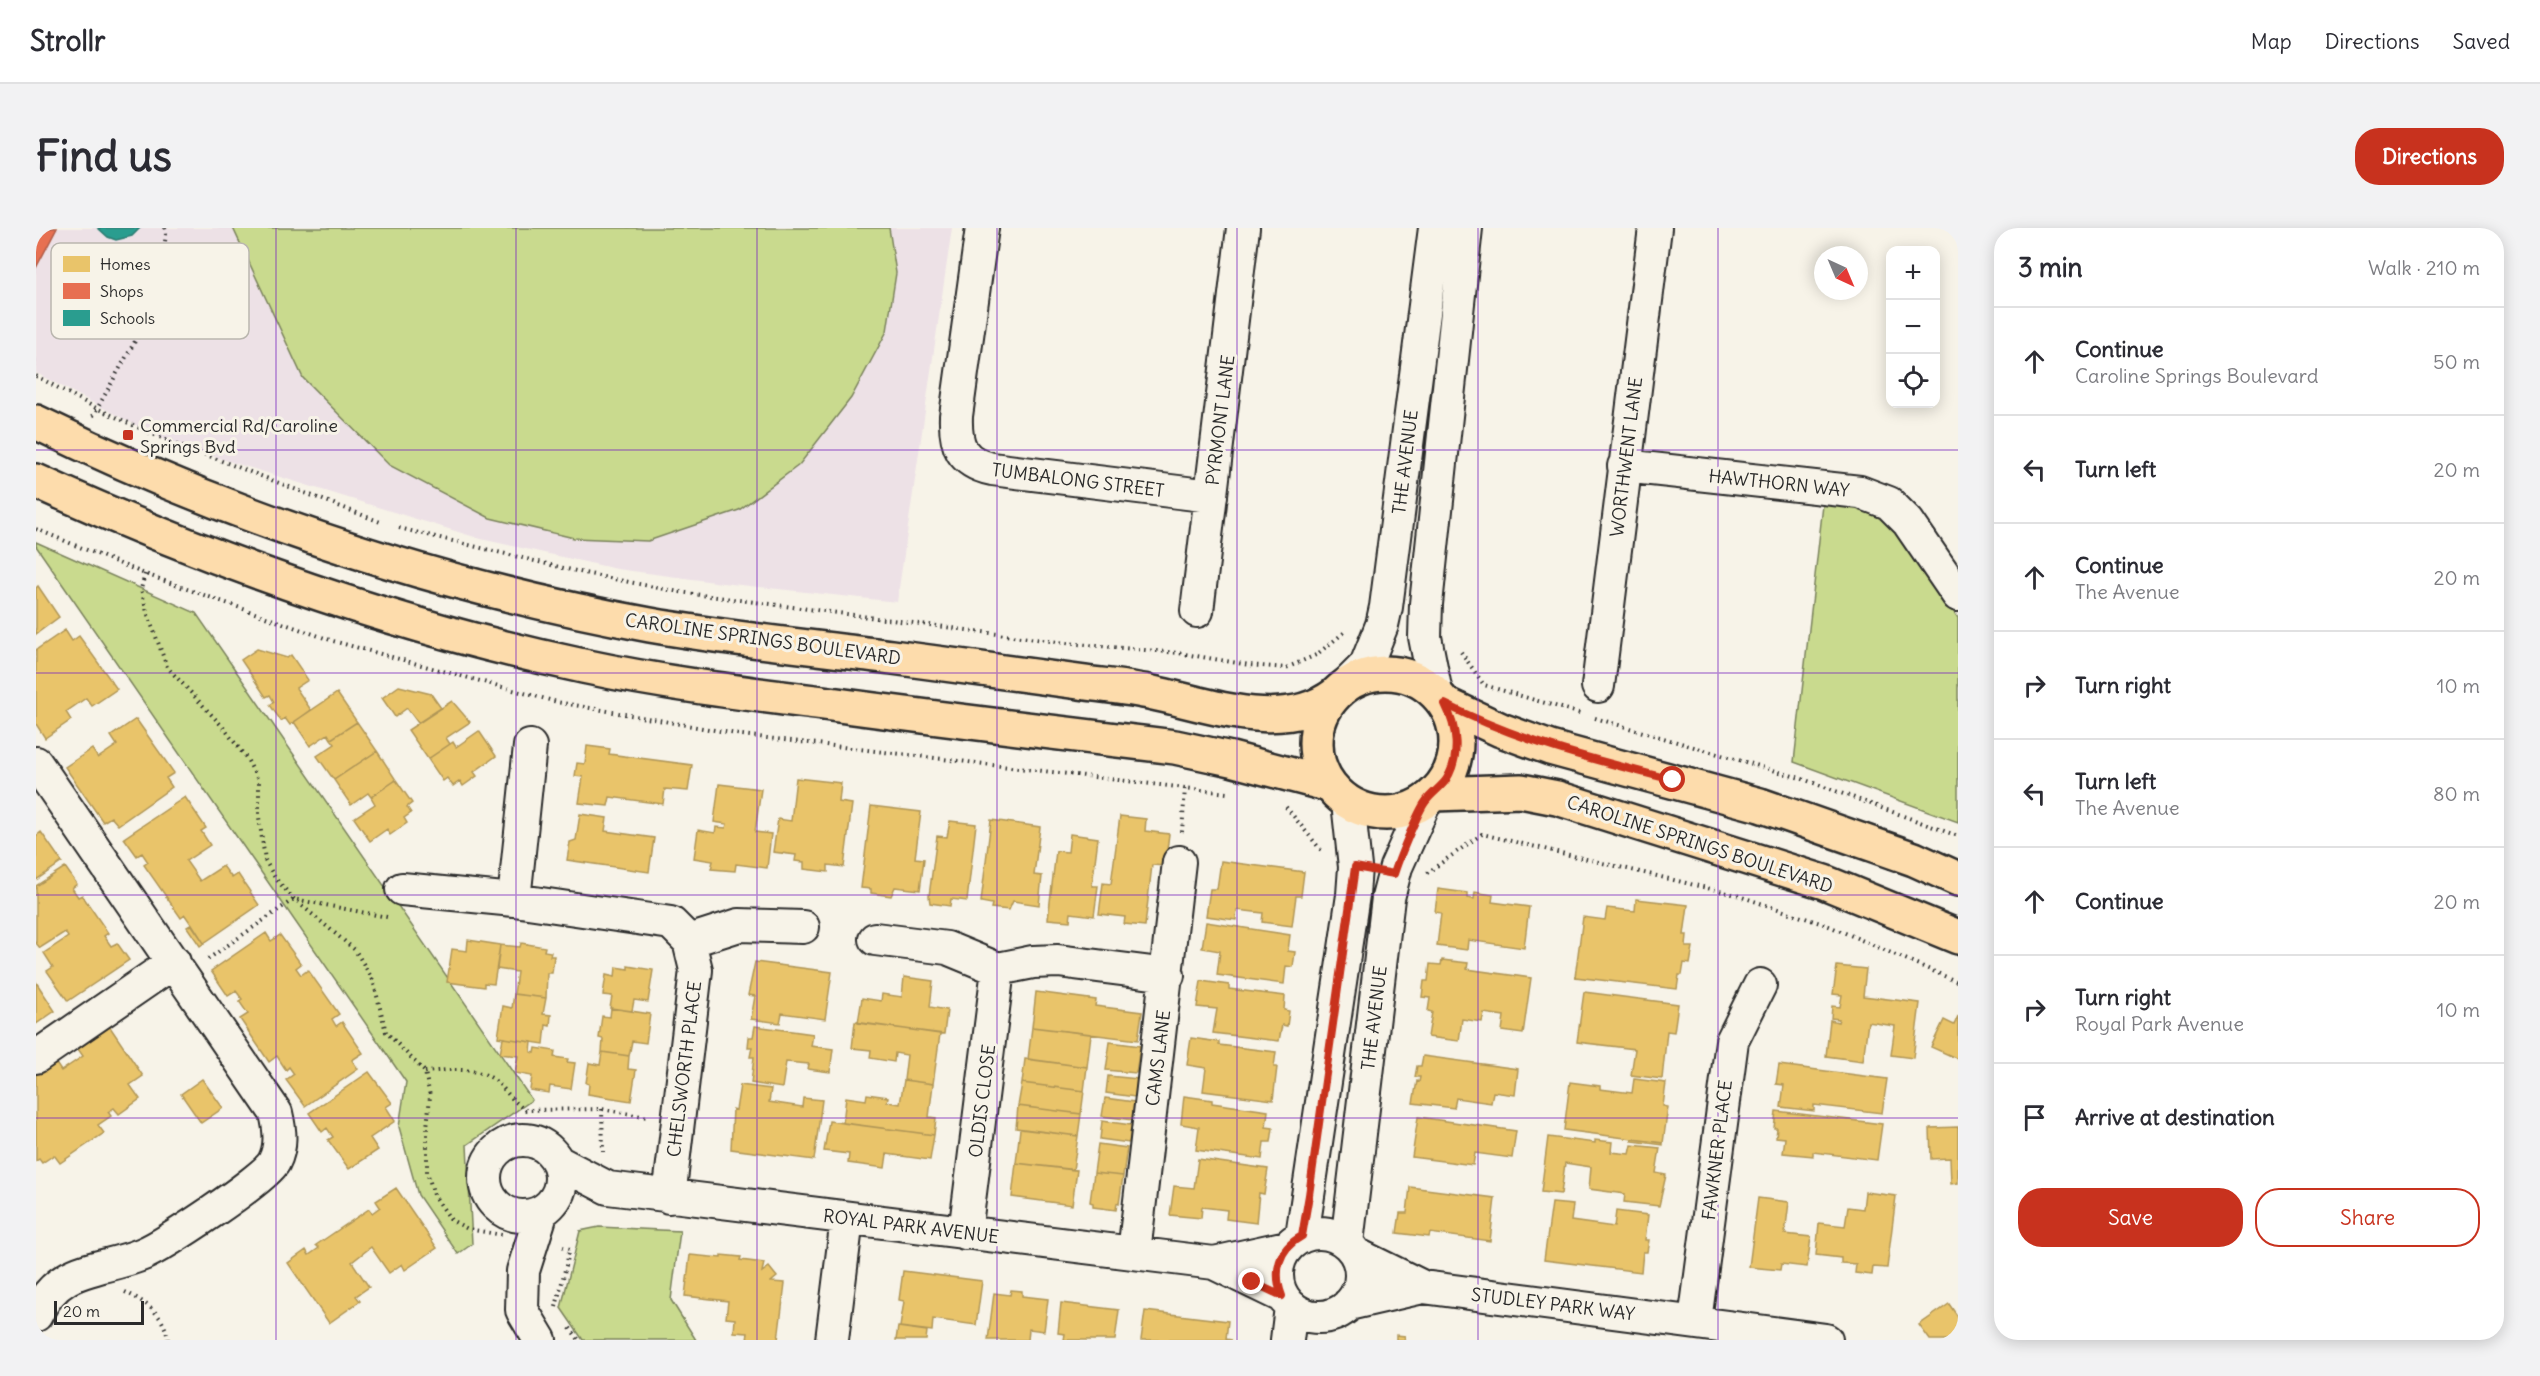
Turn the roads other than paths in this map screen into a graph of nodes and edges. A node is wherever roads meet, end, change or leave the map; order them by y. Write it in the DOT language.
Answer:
graph roads {
  1 [pos="982,228"];
  2 [pos="1243,228"];
  3 [pos="1434,228"];
  4 [pos="1466,228"];
  5 [pos="1655,228"];
  6 [pos="36,422"];
  7 [pos="1624,466"];
  8 [pos="36,481"];
  9 [pos="1211,496"];
  10 [pos="1958,595"];
  11 [pos="1197,611"];
  12 [pos="1598,686"];
  13 [pos="1341,690"];
  14 [pos="1440,698"];
  15 [pos="530,746"];
  16 [pos="36,763"];
  17 [pos="1339,794"];
  18 [pos="1430,797"];
  19 [pos="1179,862"];
  20 [pos="1958,879"];
  21 [pos="402,889"];
  22 [pos="514,900"];
  23 [pos="803,927"];
  24 [pos="1958,937"];
  25 [pos="875,939"];
  26 [pos="689,941"];
  27 [pos="179,969"];
  28 [pos="998,969"];
  29 [pos="1168,975"];
  30 [pos="1760,985"];
  31 [pos="36,1057"];
  32 [pos="558,1162"];
  33 [pos="609,1188"];
  34 [pos="669,1197"];
  35 [pos="547,1207"];
  36 [pos="847,1219"];
  37 [pos="515,1229"];
  38 [pos="965,1233"];
  39 [pos="1295,1241"];
  40 [pos="1352,1248"];
  41 [pos="1134,1253"];
  42 [pos="1214,1263"];
  43 [pos="1423,1287"];
  44 [pos="1286,1302"];
  45 [pos="36,1315"];
  46 [pos="1338,1319"];
  47 [pos="1695,1321"];
  48 [pos="540,1340"];
  49 [pos="832,1340"];
  50 [pos="1287,1340"];
  51 [pos="1826,1340"];
  1 -- 9 [label="street, TUMBALONG STREET"];
  2 -- 9 [label="street, PYRMONT LANE"];
  3 -- 13 [label="street, THE AVENUE"];
  4 -- 14 [label="street, THE AVENUE"];
  5 -- 7 [label="street, WORTHWENT LANE"];
  6 -- 13 [label="main road, CAROLINE SPRINGS BOULEVARD"];
  7 -- 10 [label="street, HAWTHORN WAY"];
  7 -- 12 [label="street, WORTHWENT LANE"];
  8 -- 17 [label="main road"];
  9 -- 11 [label="street, PYRMONT LANE"];
  13 -- 14 [label="main road"];
  13 -- 17 [label="main road"];
  14 -- 18 [label="main road"];
  14 -- 20 [label="main road"];
  15 -- 22 [label="street"];
  16 -- 27 [label="street"];
  17 -- 18 [label="main road"];
  17 -- 39 [label="street, THE AVENUE"];
  18 -- 24 [label="main road, CAROLINE SPRINGS BOULEVARD"];
  18 -- 40 [label="street, THE AVENUE"];
  19 -- 29 [label="street, CAMS LANE"];
  21 -- 22 [label="street"];
  22 -- 26 [label="street"];
  23 -- 26 [label="street"];
  25 -- 28 [label="street"];
  26 -- 34 [label="street, CHELSWORTH PLACE"];
  27 -- 31 [label="street"];
  27 -- 45 [label="street"];
  28 -- 29 [label="street"];
  28 -- 38 [label="street, OLDIS CLOSE"];
  29 -- 41 [label="street, CAMS LANE"];
  30 -- 47 [label="street, FAWKNER PLACE"];
  32 -- 33 [label="street, ROYAL PARK AVENUE"];
  32 -- 35 [label="street"];
  32 -- 37 [label="street, ROYAL PARK AVENUE"];
  33 -- 34 [label="street, ROYAL PARK AVENUE"];
  33 -- 35 [label="street, ROYAL PARK AVENUE"];
  34 -- 36 [label="street, ROYAL PARK AVENUE"];
  35 -- 37 [label="street, ROYAL PARK AVENUE"];
  36 -- 38 [label="street, ROYAL PARK AVENUE"];
  36 -- 49 [label="street"];
  37 -- 48 [label="street"];
  38 -- 41 [label="street, ROYAL PARK AVENUE"];
  39 -- 40 [label="street"];
  39 -- 42 [label="street, ROYAL PARK AVENUE"];
  39 -- 44 [label="street"];
  40 -- 43 [label="street, STUDLEY PARK WAY"];
  40 -- 46 [label="street"];
  41 -- 42 [label="street, ROYAL PARK AVENUE"];
  42 -- 44 [label="street, ROYAL PARK AVENUE"];
  43 -- 46 [label="street, STUDLEY PARK WAY"];
  43 -- 47 [label="street, STUDLEY PARK WAY"];
  44 -- 46 [label="street"];
  44 -- 50 [label="street"];
  47 -- 51 [label="street, STUDLEY PARK WAY"];
}
